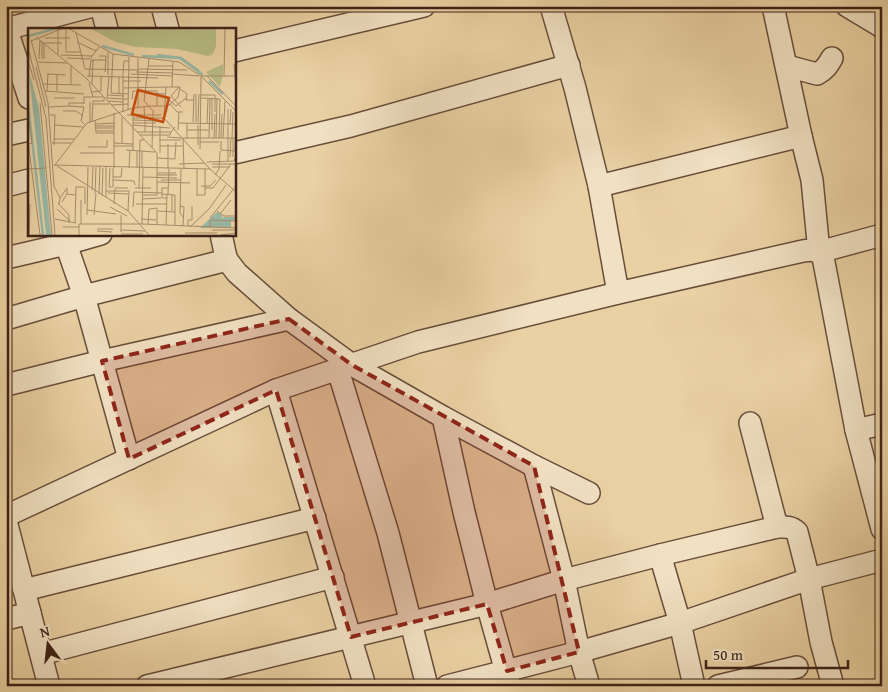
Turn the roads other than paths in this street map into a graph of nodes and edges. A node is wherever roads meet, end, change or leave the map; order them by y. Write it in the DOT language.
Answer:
graph roads {
  1 [pos="93,6"];
  2 [pos="101,6"];
  3 [pos="162,6"];
  4 [pos="424,6"];
  5 [pos="551,6"];
  6 [pos="773,6"];
  7 [pos="847,6"];
  8 [pos="882,27"];
  9 [pos="6,28"];
  10 [pos="107,28"];
  11 [pos="168,28"];
  12 [pos="235,51"];
  13 [pos="832,58"];
  14 [pos="569,65"];
  15 [pos="787,66"];
  16 [pos="28,95"];
  17 [pos="28,130"];
  18 [pos="6,135"];
  19 [pos="801,136"];
  20 [pos="235,153"];
  21 [pos="28,180"];
  22 [pos="6,186"];
  23 [pos="599,186"];
  24 [pos="882,234"];
  25 [pos="94,235"];
  26 [pos="221,235"];
  27 [pos="65,239"];
  28 [pos="819,252"];
  29 [pos="6,258"];
  30 [pos="227,260"];
  31 [pos="618,293"];
  32 [pos="84,296"];
  33 [pos="6,319"];
  34 [pos="289,319"];
  35 [pos="102,360"];
  36 [pos="345,367"];
  37 [pos="6,385"];
  38 [pos="276,390"];
  39 [pos="443,417"];
  40 [pos="750,423"];
  41 [pos="882,424"];
  42 [pos="856,430"];
  43 [pos="129,459"];
  44 [pos="534,466"];
  45 [pos="874,473"];
  46 [pos="589,493"];
  47 [pos="6,516"];
  48 [pos="315,518"];
  49 [pos="6,521"];
  50 [pos="777,527"];
  51 [pos="882,530"];
  52 [pos="660,555"];
  53 [pos="882,560"];
  54 [pos="332,577"];
  55 [pos="809,579"];
  56 [pos="564,580"];
  57 [pos="24,590"];
  58 [pos="488,604"];
  59 [pos="30,613"];
  60 [pos="6,619"];
  61 [pos="411,623"];
  62 [pos="680,623"];
  63 [pos="351,637"];
  64 [pos="579,652"];
  65 [pos="41,654"];
  66 [pos="796,667"];
  67 [pos="509,678"];
  68 [pos="49,686"];
  69 [pos="147,686"];
  70 [pos="365,686"];
  71 [pos="428,686"];
  72 [pos="447,686"];
  73 [pos="589,686"];
  74 [pos="694,686"];
  75 [pos="718,686"];
  76 [pos="833,686"];
  1 -- 9 [label="street"];
  2 -- 10 [label="street"];
  3 -- 11 [label="street"];
  4 -- 12 [label="street"];
  5 -- 14 [label="street"];
  6 -- 15 [label="street"];
  7 -- 8 [label="street"];
  9 -- 16 [label="street"];
  13 -- 15 [label="street"];
  14 -- 20 [label="street"];
  14 -- 23 [label="street"];
  15 -- 19 [label="street"];
  17 -- 18 [label="street"];
  19 -- 23 [label="street"];
  19 -- 28 [label="street"];
  21 -- 22 [label="street"];
  23 -- 31 [label="street"];
  24 -- 28 [label="street"];
  25 -- 27 [label="street"];
  26 -- 30 [label="street"];
  27 -- 29 [label="street"];
  27 -- 32 [label="street"];
  28 -- 31 [label="street"];
  28 -- 42 [label="street"];
  30 -- 32 [label="street"];
  30 -- 34 [label="street"];
  31 -- 36 [label="street"];
  32 -- 33 [label="street"];
  32 -- 35 [label="street"];
  34 -- 35 [label="street"];
  34 -- 36 [label="street"];
  35 -- 37 [label="street"];
  35 -- 43 [label="street"];
  36 -- 38 [label="street"];
  36 -- 39 [label="street"];
  36 -- 61 [label="street"];
  38 -- 43 [label="street"];
  38 -- 48 [label="street"];
  39 -- 44 [label="street"];
  39 -- 58 [label="street"];
  40 -- 50 [label="street"];
  41 -- 42 [label="street"];
  42 -- 45 [label="street"];
  43 -- 47 [label="street"];
  44 -- 46 [label="street"];
  44 -- 56 [label="street"];
  45 -- 51 [label="street"];
  48 -- 54 [label="street"];
  48 -- 57 [label="street"];
  49 -- 57 [label="street"];
  50 -- 52 [label="street"];
  50 -- 55 [label="street"];
  52 -- 56 [label="street"];
  52 -- 62 [label="street"];
  53 -- 55 [label="street"];
  54 -- 63 [label="street"];
  54 -- 65 [label="street"];
  55 -- 62 [label="street"];
  55 -- 76 [label="street"];
  56 -- 58 [label="street"];
  56 -- 64 [label="street"];
  57 -- 59 [label="street"];
  58 -- 61 [label="street"];
  58 -- 67 [label="street"];
  59 -- 60 [label="street"];
  59 -- 65 [label="street"];
  61 -- 63 [label="street"];
  61 -- 71 [label="street"];
  62 -- 64 [label="street"];
  62 -- 74 [label="street"];
  63 -- 69 [label="street"];
  63 -- 70 [label="street"];
  64 -- 67 [label="street"];
  64 -- 73 [label="street"];
  65 -- 68 [label="street"];
  66 -- 75 [label="street"];
  67 -- 72 [label="street"];
}
